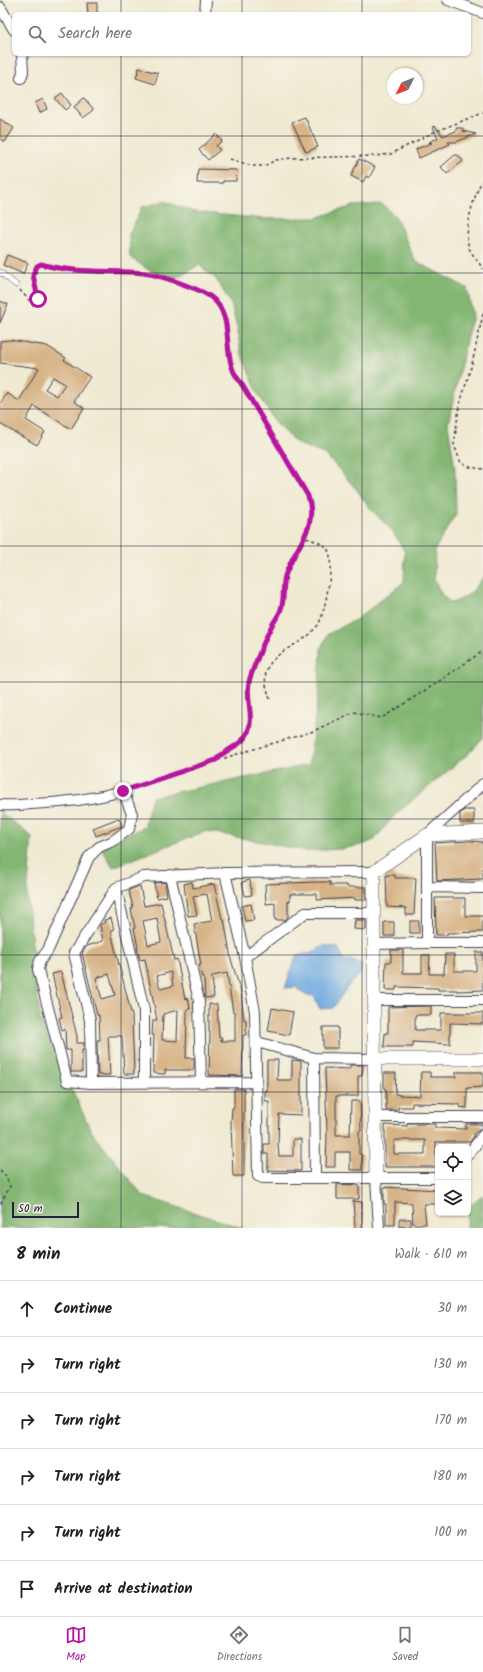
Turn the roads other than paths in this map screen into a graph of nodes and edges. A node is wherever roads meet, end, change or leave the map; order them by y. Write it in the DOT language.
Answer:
graph roads {
  1 [pos="206,0"];
  2 [pos="448,0"];
  3 [pos="0,7"];
  4 [pos="205,12"];
  5 [pos="483,12"];
  6 [pos="12,27"];
  7 [pos="22,56"];
  8 [pos="22,78"];
  9 [pos="0,272"];
  10 [pos="16,286"];
  11 [pos="483,784"];
  12 [pos="0,805"];
  13 [pos="483,832"];
  14 [pos="427,835"];
  15 [pos="374,872"];
  16 [pos="225,873"];
  17 [pos="170,875"];
  18 [pos="427,887"];
  19 [pos="116,888"];
  20 [pos="483,888"];
  21 [pos="374,913"];
  22 [pos="427,943"];
  23 [pos="483,943"];
  24 [pos="374,944"];
  25 [pos="245,957"];
  26 [pos="374,1000"];
  27 [pos="483,1000"];
  28 [pos="256,1042"];
  29 [pos="314,1058"];
  30 [pos="375,1059"];
  31 [pos="483,1059"];
  32 [pos="144,1082"];
  33 [pos="201,1082"];
  34 [pos="256,1082"];
  35 [pos="91,1083"];
  36 [pos="375,1117"];
  37 [pos="483,1117"];
  38 [pos="483,1135"];
  39 [pos="471,1151"];
  40 [pos="315,1178"];
  41 [pos="376,1178"];
  42 [pos="435,1178"];
  43 [pos="379,1228"];
  1 -- 4 [label="street"];
  2 -- 5 [label="street"];
  3 -- 6 [label="street"];
  7 -- 8 [label="street"];
  9 -- 10 [label="lane"];
  11 -- 14 [label="street"];
  12 -- 35 [label="street"];
  13 -- 14 [label="street"];
  14 -- 15 [label="street"];
  14 -- 18 [label="street"];
  15 -- 16 [label="street"];
  15 -- 21 [label="street"];
  16 -- 17 [label="street"];
  16 -- 25 [label="street"];
  17 -- 19 [label="street"];
  17 -- 33 [label="street"];
  18 -- 20 [label="street"];
  18 -- 22 [label="street"];
  19 -- 32 [label="street"];
  19 -- 35 [label="street"];
  21 -- 24 [label="street"];
  21 -- 25 [label="street"];
  22 -- 23 [label="street"];
  22 -- 24 [label="street"];
  24 -- 26 [label="street"];
  25 -- 28 [label="street"];
  26 -- 27 [label="street"];
  26 -- 30 [label="street"];
  28 -- 29 [label="street"];
  28 -- 34 [label="street"];
  29 -- 30 [label="street"];
  29 -- 40 [label="street"];
  30 -- 31 [label="street"];
  30 -- 36 [label="street"];
  32 -- 33 [label="street"];
  32 -- 35 [label="street"];
  33 -- 34 [label="street"];
  34 -- 40 [label="street"];
  36 -- 37 [label="street"];
  36 -- 41 [label="street"];
  38 -- 39 [label="street"];
  40 -- 41 [label="street"];
  41 -- 42 [label="street"];
  41 -- 43 [label="street"];
}
